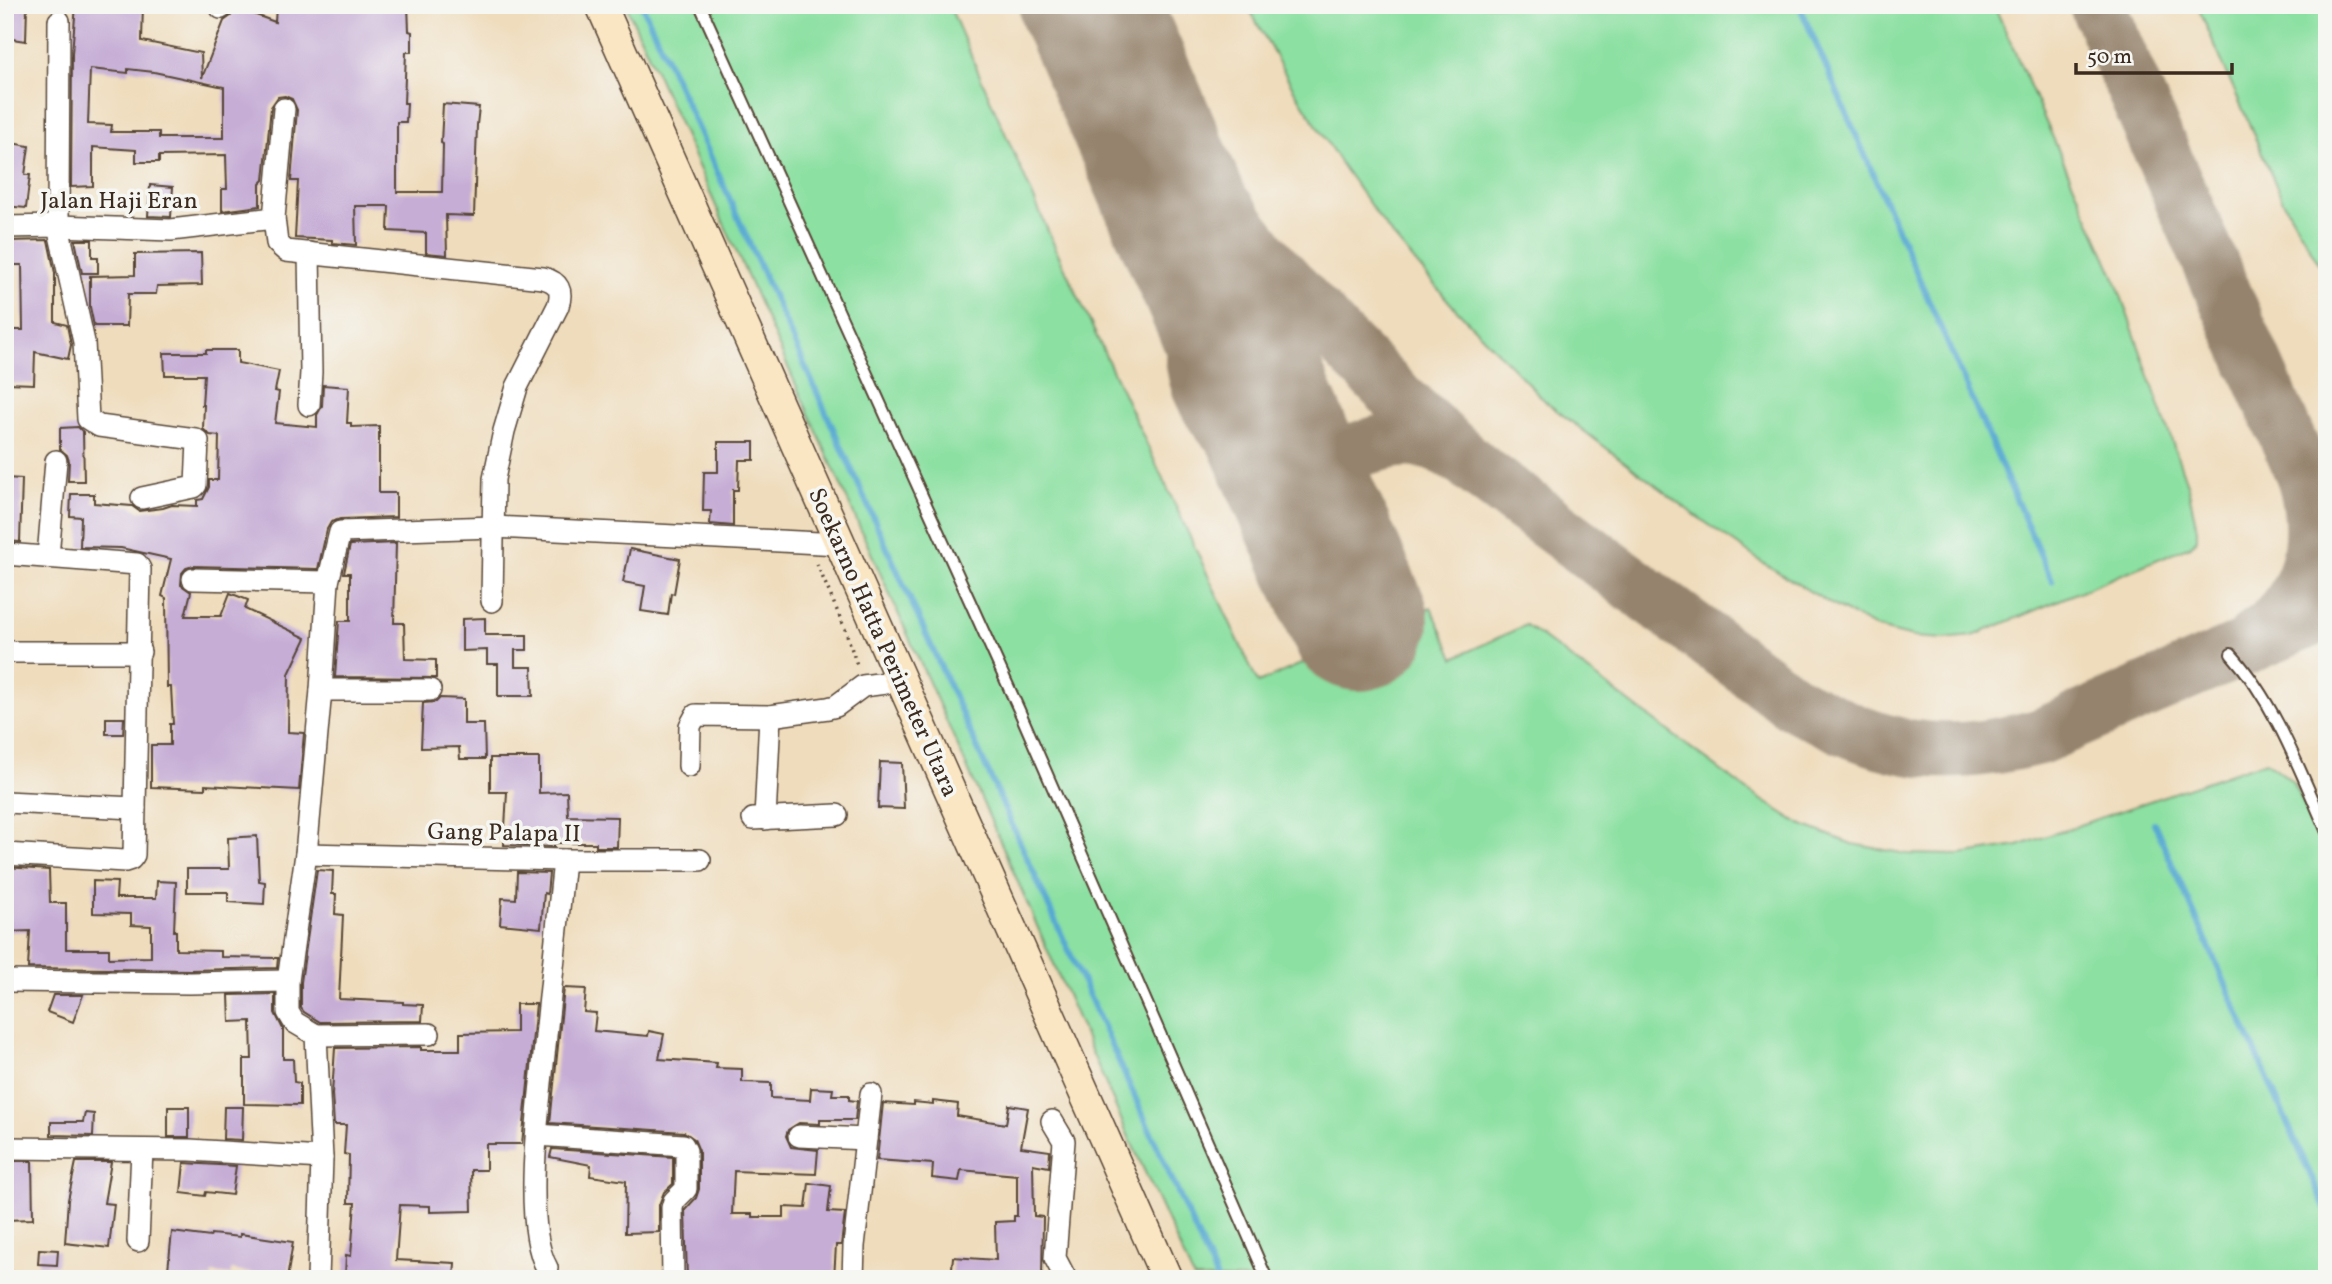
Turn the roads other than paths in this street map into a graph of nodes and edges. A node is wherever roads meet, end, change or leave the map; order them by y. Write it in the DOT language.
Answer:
graph roads {
  1 [pos="601,5"];
  2 [pos="701,5"];
  3 [pos="59,21"];
  4 [pos="284,109"];
  5 [pos="274,218"];
  6 [pos="58,226"];
  7 [pos="5,227"];
  8 [pos="309,253"];
  9 [pos="309,405"];
  10 [pos="57,461"];
  11 [pos="142,498"];
  12 [pos="494,527"];
  13 [pos="840,544"];
  14 [pos="5,554"];
  15 [pos="48,557"];
  16 [pos="192,579"];
  17 [pos="328,582"];
  18 [pos="492,601"];
  19 [pos="5,652"];
  20 [pos="140,652"];
  21 [pos="2231,654"];
  22 [pos="901,681"];
  23 [pos="430,690"];
  24 [pos="321,691"];
  25 [pos="770,716"];
  26 [pos="689,766"];
  27 [pos="5,802"];
  28 [pos="135,808"];
  29 [pos="837,815"];
  30 [pos="2327,832"];
  31 [pos="5,854"];
  32 [pos="306,854"];
  33 [pos="564,860"];
  34 [pos="700,860"];
  35 [pos="5,981"];
  36 [pos="288,981"];
  37 [pos="429,1034"];
  38 [pos="316,1035"];
  39 [pos="871,1094"];
  40 [pos="1094,1116"];
  41 [pos="1052,1121"];
  42 [pos="537,1135"];
  43 [pos="799,1136"];
  44 [pos="866,1139"];
  45 [pos="1064,1141"];
  46 [pos="5,1148"];
  47 [pos="142,1150"];
  48 [pos="322,1158"];
  49 [pos="138,1241"];
  50 [pos="547,1268"];
  51 [pos="318,1279"];
  52 [pos="673,1279"];
  53 [pos="853,1279"];
  54 [pos="1066,1279"];
  55 [pos="1167,1279"];
  56 [pos="1267,1279"];
  1 -- 13 [label="main road, Soekarno Hatta Perimeter Utara"];
  2 -- 56 [label="lane"];
  3 -- 6 [label="street"];
  4 -- 5 [label="street"];
  5 -- 6 [label="street, Jalan Haji Eran"];
  5 -- 8 [label="street"];
  6 -- 7 [label="street, Jalan Haji Eran"];
  6 -- 11 [label="street"];
  8 -- 9 [label="street"];
  8 -- 12 [label="street"];
  10 -- 15 [label="street"];
  12 -- 13 [label="street"];
  12 -- 17 [label="street"];
  12 -- 18 [label="street"];
  13 -- 22 [label="main road, Soekarno Hatta Perimeter Utara"];
  14 -- 15 [label="street"];
  15 -- 20 [label="street"];
  16 -- 17 [label="street"];
  17 -- 24 [label="street"];
  19 -- 20 [label="street"];
  20 -- 28 [label="street"];
  21 -- 30 [label="lane"];
  22 -- 25 [label="street"];
  22 -- 40 [label="main road, Soekarno Hatta Perimeter Utara"];
  23 -- 24 [label="street"];
  24 -- 32 [label="street"];
  25 -- 26 [label="street"];
  25 -- 29 [label="street"];
  27 -- 28 [label="street"];
  28 -- 31 [label="street"];
  32 -- 33 [label="street, Gang Palapa II"];
  32 -- 36 [label="street"];
  33 -- 34 [label="street, Gang Palapa II"];
  33 -- 42 [label="street"];
  35 -- 36 [label="street"];
  36 -- 38 [label="street"];
  37 -- 38 [label="street"];
  38 -- 48 [label="street"];
  39 -- 44 [label="street"];
  40 -- 45 [label="street"];
  40 -- 55 [label="main road, Soekarno Hatta Perimeter Utara"];
  41 -- 45 [label="street"];
  42 -- 50 [label="street"];
  42 -- 52 [label="street"];
  43 -- 44 [label="street"];
  44 -- 53 [label="street"];
  45 -- 54 [label="street"];
  46 -- 47 [label="street"];
  47 -- 48 [label="street"];
  47 -- 49 [label="street"];
  48 -- 51 [label="street"];
}
